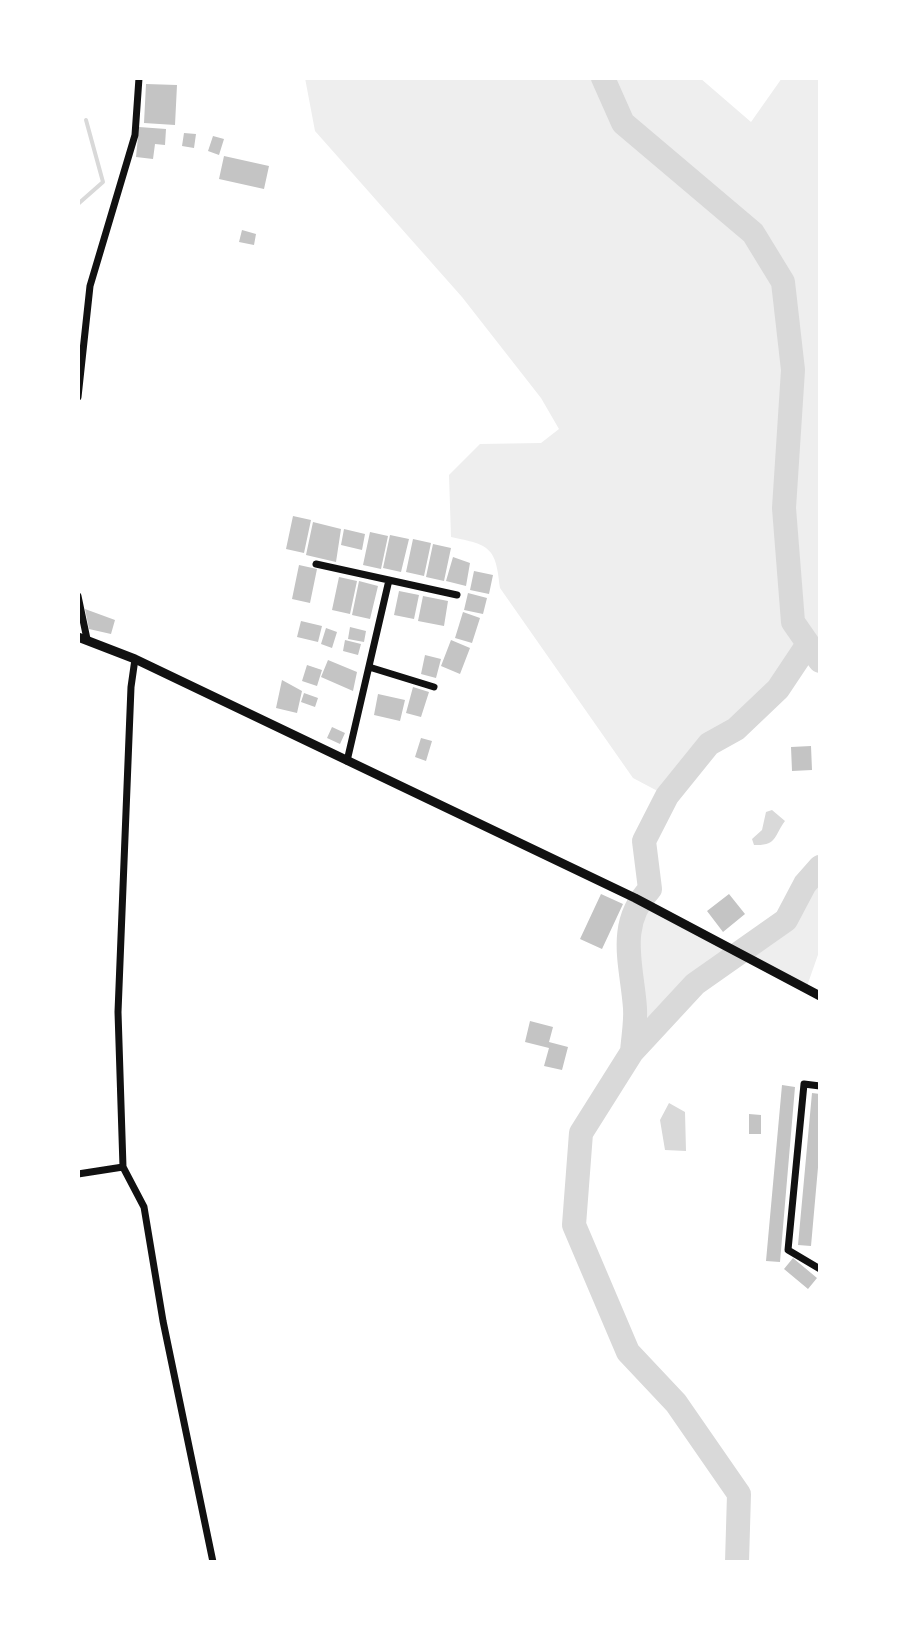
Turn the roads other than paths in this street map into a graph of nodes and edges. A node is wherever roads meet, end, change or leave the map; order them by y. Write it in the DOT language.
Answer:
graph roads {
  1 [pos="139,78"];
  2 [pos="78,397"];
  3 [pos="316,564"];
  4 [pos="389,580"];
  5 [pos="457,595"];
  6 [pos="78,596"];
  7 [pos="82,638"];
  8 [pos="135,659"];
  9 [pos="369,667"];
  10 [pos="434,687"];
  11 [pos="347,761"];
  12 [pos="820,996"];
  13 [pos="820,1086"];
  14 [pos="123,1167"];
  15 [pos="78,1174"];
  16 [pos="820,1269"];
  17 [pos="213,1562"];
  1 -- 2 [label="street"];
  3 -- 4 [label="street"];
  4 -- 5 [label="street"];
  4 -- 9 [label="street"];
  6 -- 7 [label="street"];
  7 -- 8 [label="main road"];
  8 -- 11 [label="main road"];
  8 -- 14 [label="street"];
  9 -- 10 [label="street"];
  9 -- 11 [label="street"];
  11 -- 12 [label="main road"];
  13 -- 16 [label="street"];
  14 -- 15 [label="street"];
  14 -- 17 [label="street"];
}
